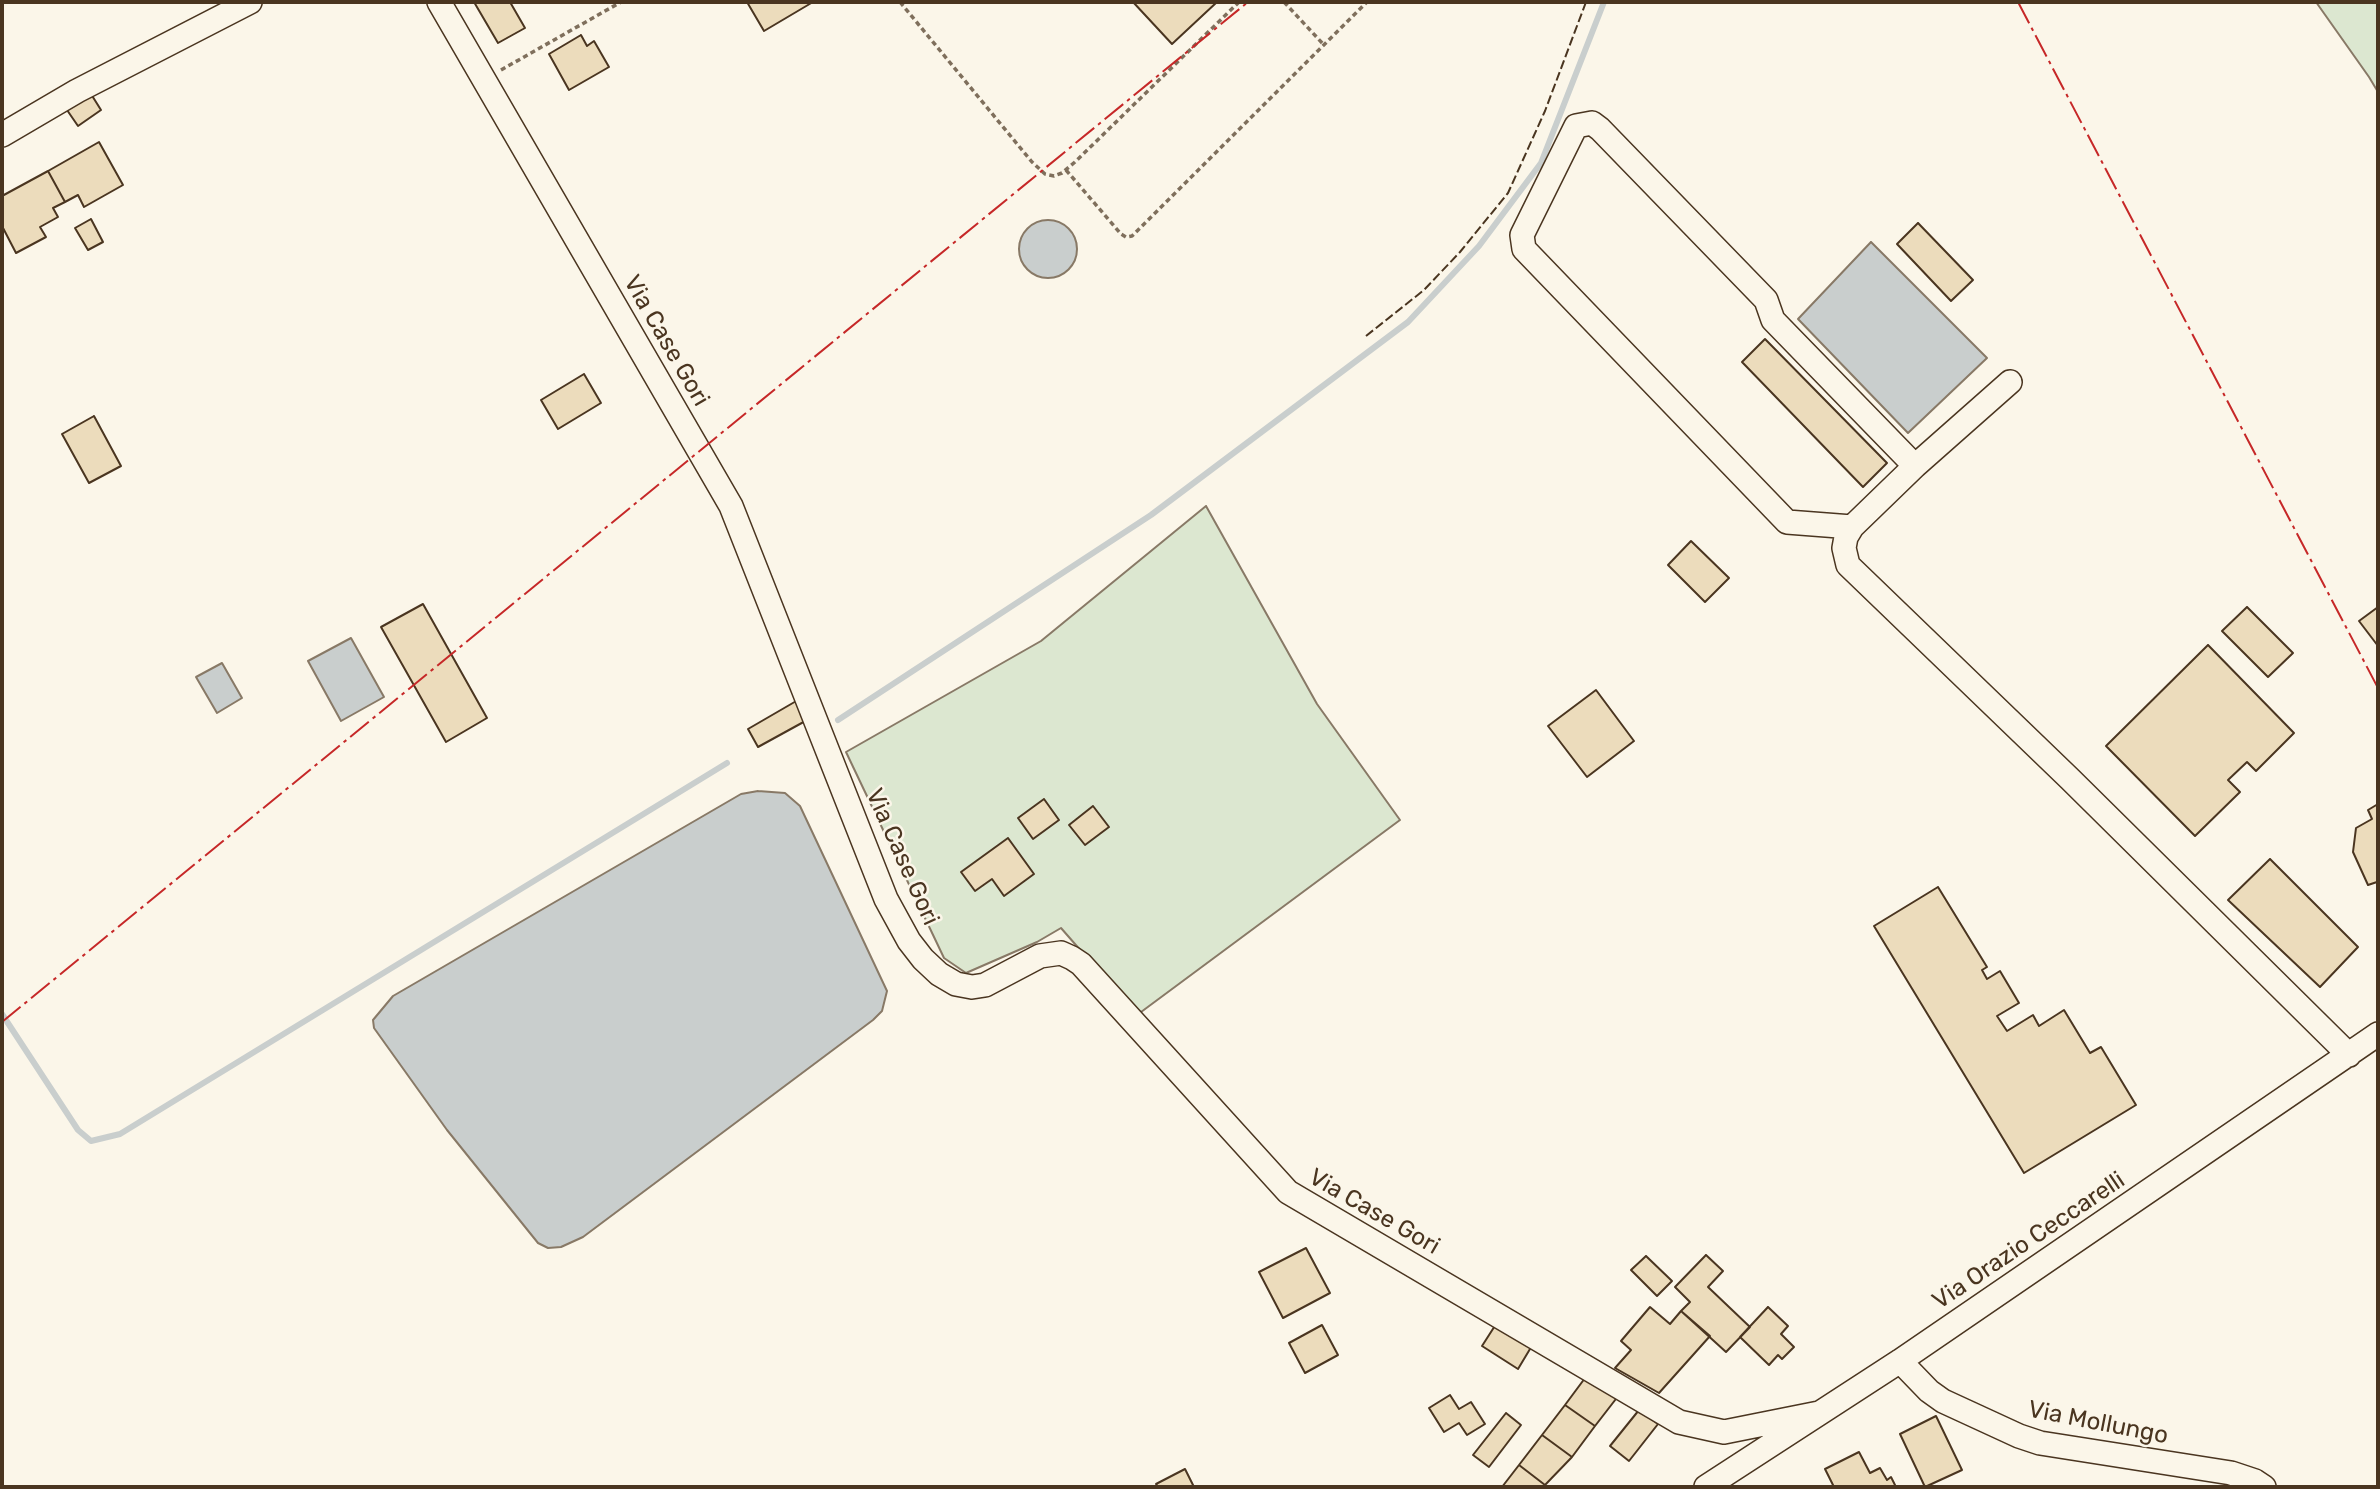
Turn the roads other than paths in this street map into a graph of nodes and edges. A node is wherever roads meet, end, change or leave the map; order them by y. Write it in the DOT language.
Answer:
graph roads {
  1 [pos="250,2"];
  2 [pos="439,2"];
  3 [pos="2,135"];
  4 [pos="2010,382"];
  5 [pos="1915,466"];
  6 [pos="1853,527"];
  7 [pos="2378,1034"];
  8 [pos="2350,1055"];
  9 [pos="1900,1361"];
  10 [pos="1819,1413"];
  11 [pos="1706,1487"];
  12 [pos="2264,1487"];
  1 -- 3 [label="street"];
  2 -- 10 [label="street, Via Case Gori"];
  4 -- 5 [label="street"];
  5 -- 6 [label="street"];
  5 -- 6 [label="street"];
  6 -- 8 [label="street"];
  7 -- 8 [label="street, Via Orazio Ceccarelli"];
  8 -- 9 [label="street, Via Orazio Ceccarelli"];
  9 -- 10 [label="street, Via Orazio Ceccarelli"];
  9 -- 12 [label="street, Via Mollungo"];
  10 -- 11 [label="street, Via Orazio Ceccarelli"];
}
